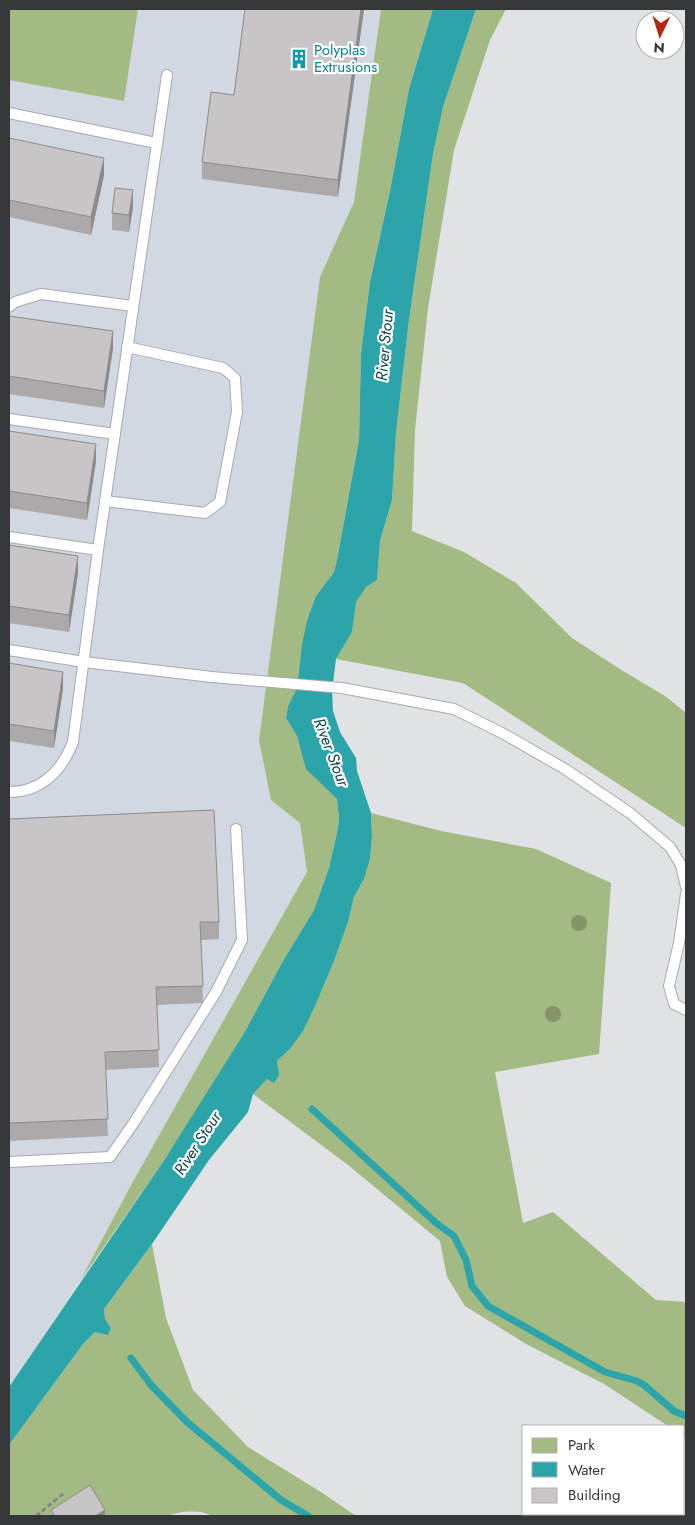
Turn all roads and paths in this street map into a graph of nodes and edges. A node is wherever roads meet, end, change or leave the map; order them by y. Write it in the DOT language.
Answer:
graph roads {
  1 [pos="167,75"];
  2 [pos="9,113"];
  3 [pos="156,143"];
  4 [pos="9,306"];
  5 [pos="133,306"];
  6 [pos="127,347"];
  7 [pos="9,419"];
  8 [pos="115,434"];
  9 [pos="105,502"];
  10 [pos="9,537"];
  11 [pos="98,550"];
  12 [pos="9,650"];
  13 [pos="84,662"];
  14 [pos="9,792"];
  15 [pos="236,829"];
  16 [pos="686,887"];
  17 [pos="686,894"];
  18 [pos="686,1010"];
  19 [pos="9,1162"];
  20 [pos="64,1493"];
  21 [pos="36,1516"];
  1 -- 3 [label="lane"];
  2 -- 3 [label="lane"];
  3 -- 5 [label="lane"];
  4 -- 5 [label="lane"];
  5 -- 6 [label="lane"];
  6 -- 8 [label="lane"];
  6 -- 9 [label="lane"];
  7 -- 8 [label="lane"];
  8 -- 9 [label="lane"];
  9 -- 11 [label="lane"];
  10 -- 11 [label="lane"];
  11 -- 13 [label="lane"];
  12 -- 13 [label="lane"];
  13 -- 14 [label="lane"];
  13 -- 16 [label="lane"];
  15 -- 19 [label="lane"];
  17 -- 18 [label="lane"];
  20 -- 21 [label="path"];
}
